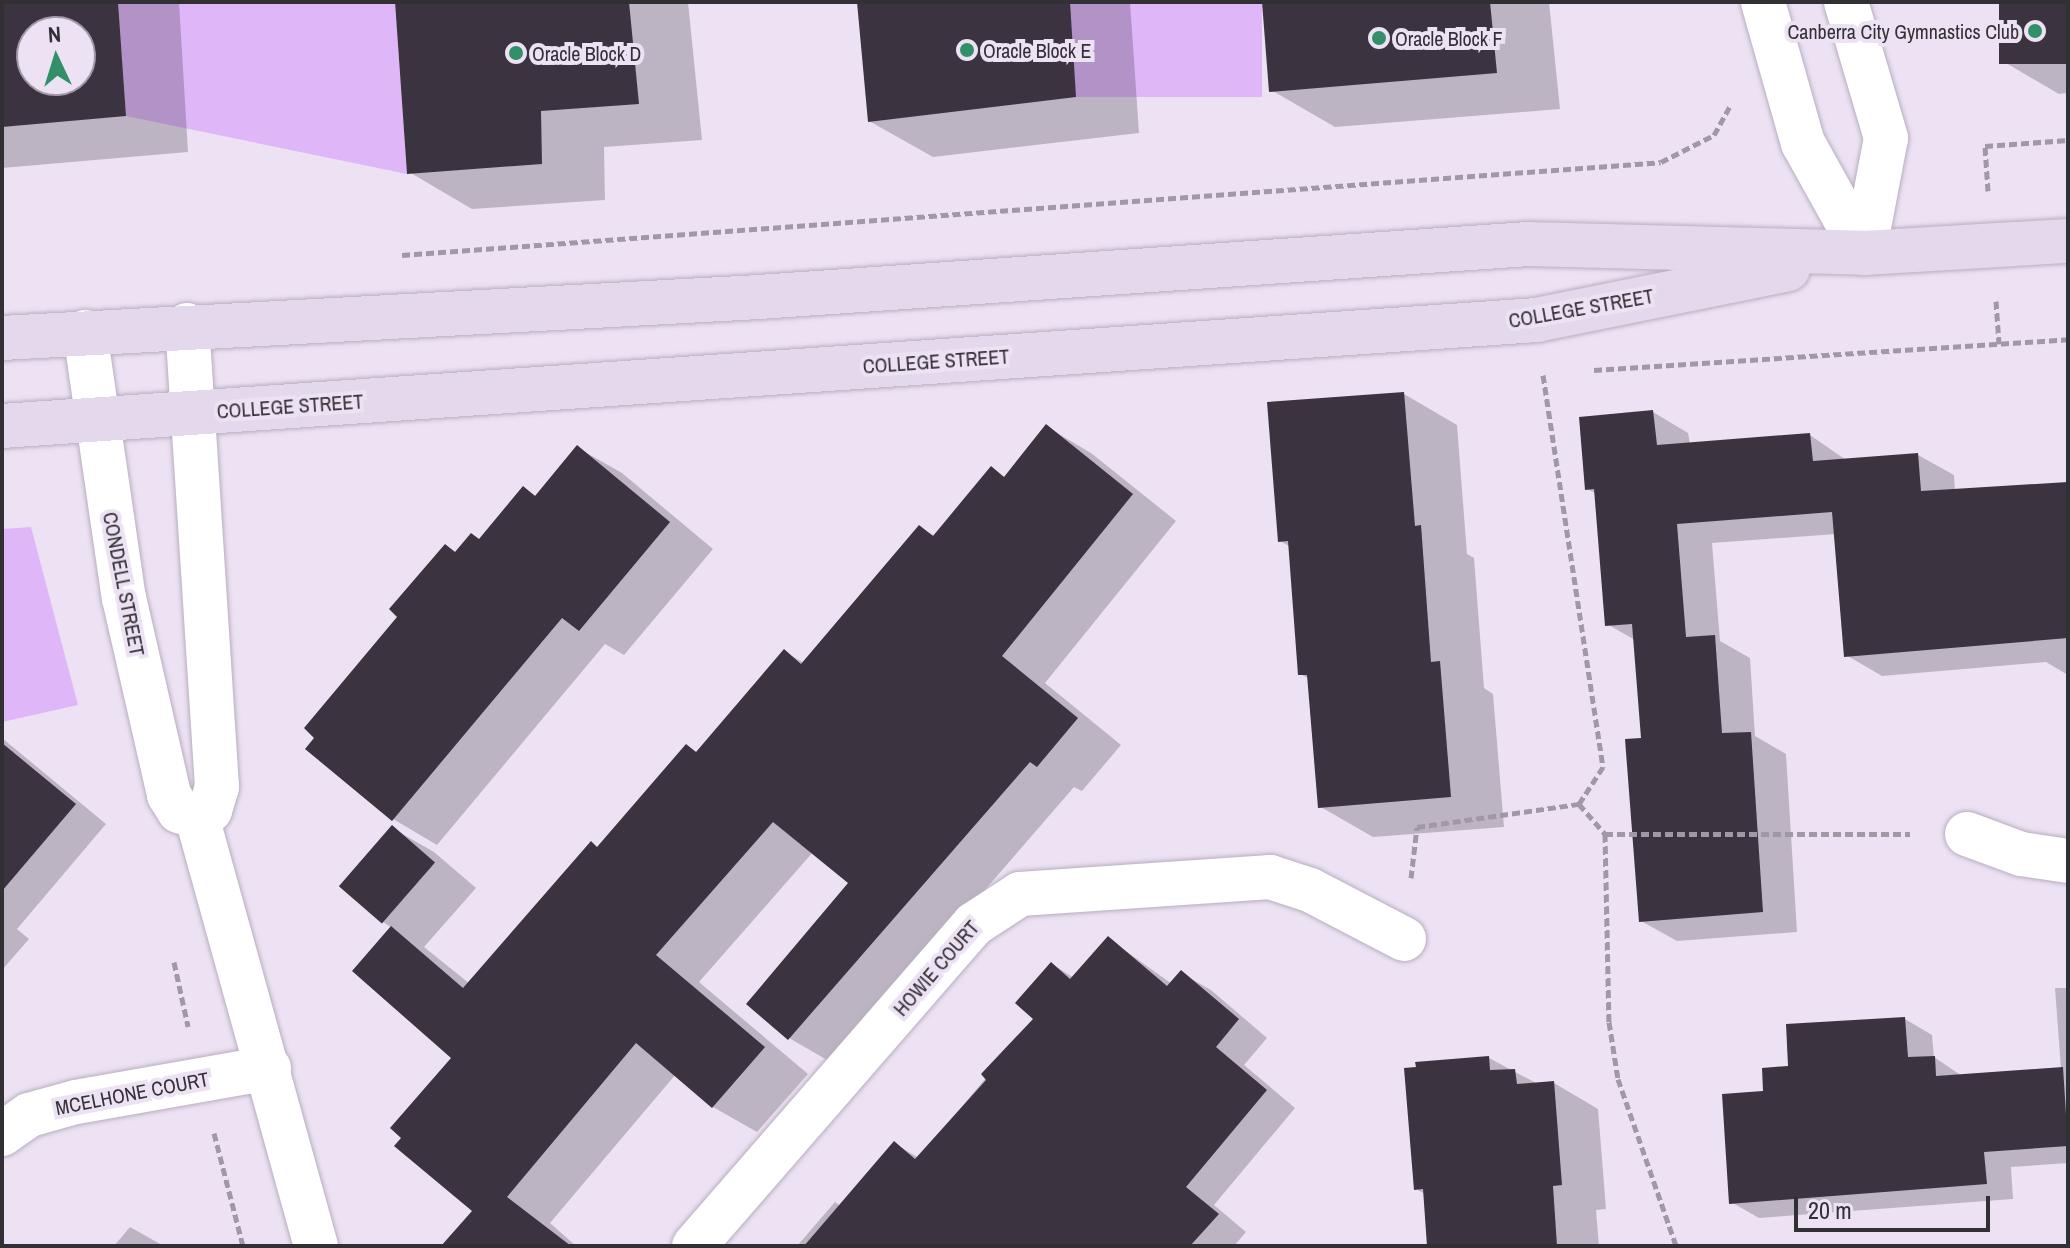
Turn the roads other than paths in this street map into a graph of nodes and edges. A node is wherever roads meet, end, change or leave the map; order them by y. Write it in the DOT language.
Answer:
graph roads {
  1 [pos="1763,2"];
  2 [pos="1846,2"];
  3 [pos="2068,241"];
  4 [pos="1864,253"];
  5 [pos="187,325"];
  6 [pos="85,332"];
  7 [pos="2,338"];
  8 [pos="193,412"];
  9 [pos="95,419"];
  10 [pos="2,426"];
  11 [pos="197,817"];
  12 [pos="1967,834"];
  13 [pos="2068,861"];
  14 [pos="1404,939"];
  15 [pos="269,1068"];
  16 [pos="2,1134"];
  17 [pos="316,1246"];
  18 [pos="694,1246"];
  1 -- 4 [label="street"];
  2 -- 4 [label="street"];
  3 -- 4 [label="street, COLLEGE STREET"];
  4 -- 5 [label="street, COLLEGE STREET"];
  4 -- 8 [label="street, COLLEGE STREET"];
  5 -- 6 [label="street, COLLEGE STREET"];
  5 -- 8 [label="street"];
  6 -- 7 [label="street, COLLEGE STREET"];
  6 -- 9 [label="street, CONDELL STREET"];
  8 -- 9 [label="street, COLLEGE STREET"];
  8 -- 11 [label="street"];
  9 -- 10 [label="street, COLLEGE STREET"];
  9 -- 11 [label="street, CONDELL STREET"];
  11 -- 15 [label="street"];
  12 -- 13 [label="street"];
  14 -- 18 [label="street, HOWIE COURT"];
  15 -- 16 [label="street, MCELHONE COURT"];
  15 -- 17 [label="street"];
}
